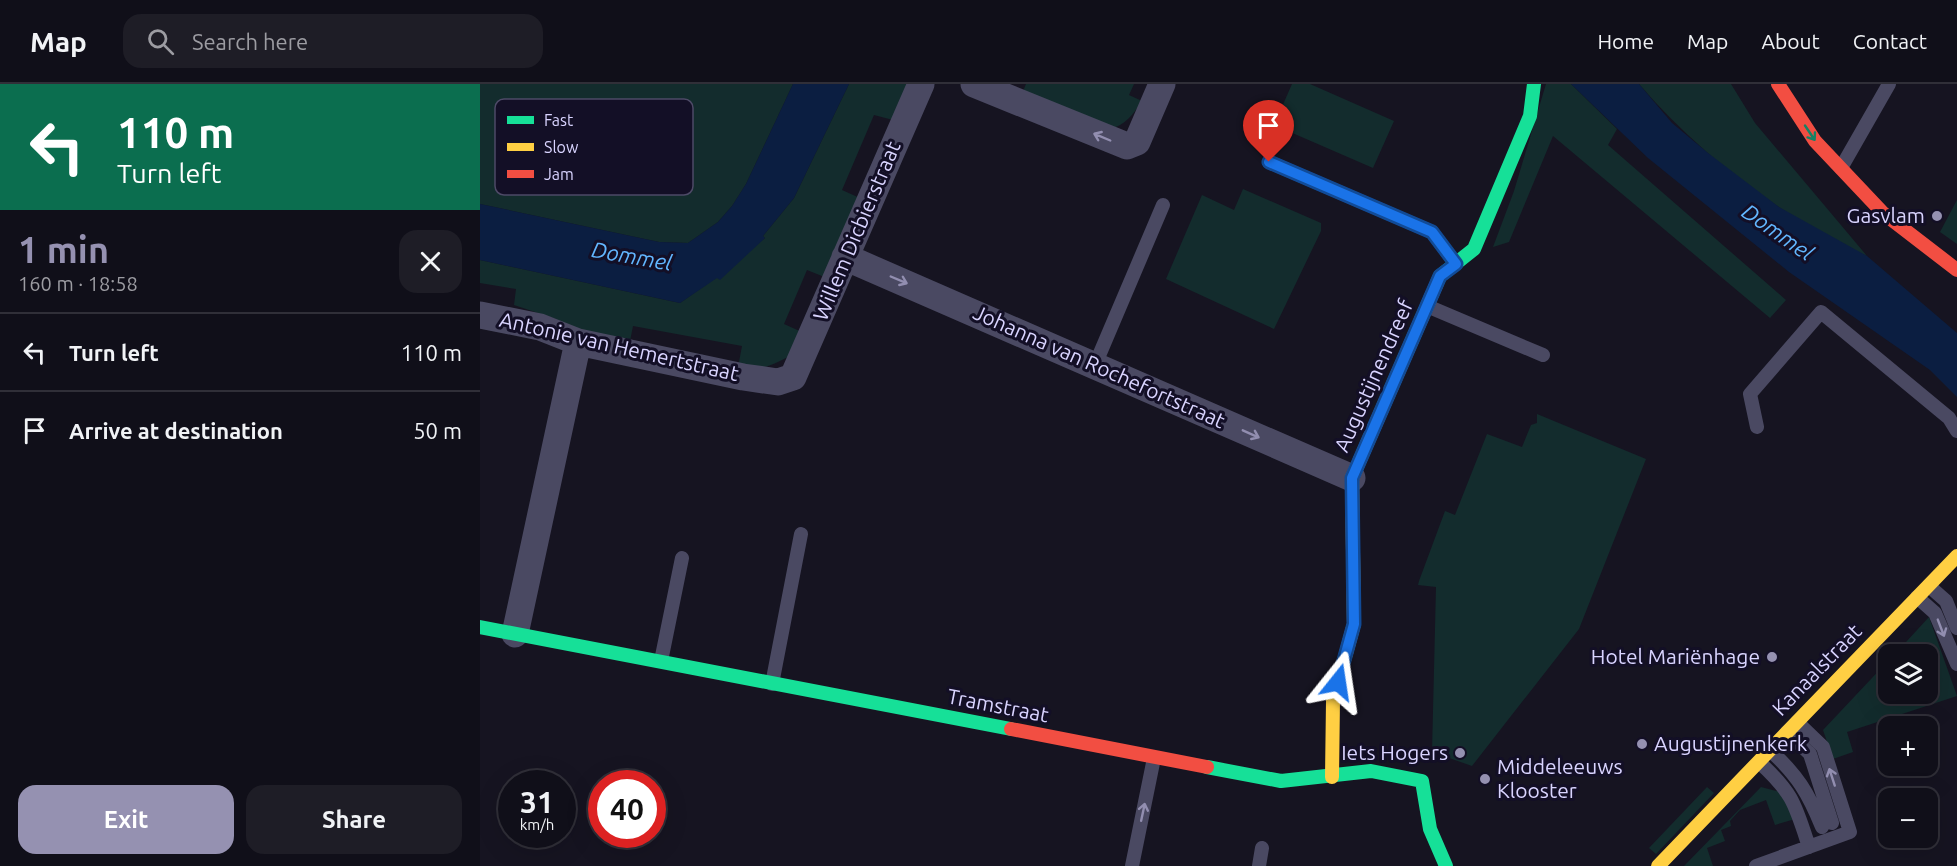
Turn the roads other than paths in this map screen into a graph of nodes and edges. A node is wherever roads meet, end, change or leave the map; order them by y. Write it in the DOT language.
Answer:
graph roads {
  1 [pos="921,84"];
  2 [pos="974,84"];
  3 [pos="1162,84"];
  4 [pos="1778,84"];
  5 [pos="1889,84"];
  6 [pos="1535,87"];
  7 [pos="1269,162"];
  8 [pos="1841,168"];
  9 [pos="1163,205"];
  10 [pos="845,257"];
  11 [pos="1456,264"];
  12 [pos="1957,270"];
  13 [pos="1427,306"];
  14 [pos="480,315"];
  15 [pos="578,342"];
  16 [pos="1543,355"];
  17 [pos="1095,366"];
  18 [pos="793,377"];
  19 [pos="1757,427"];
  20 [pos="1957,431"];
  21 [pos="1352,478"];
  22 [pos="801,534"];
  23 [pos="1957,556"];
  24 [pos="682,558"];
  25 [pos="1928,586"];
  26 [pos="1917,597"];
  27 [pos="480,627"];
  28 [pos="1957,628"];
  29 [pos="515,634"];
  30 [pos="661,661"];
  31 [pos="1957,664"];
  32 [pos="772,684"];
  33 [pos="1797,722"];
  34 [pos="1787,732"];
  35 [pos="1770,750"];
  36 [pos="1154,758"];
  37 [pos="1759,762"];
  38 [pos="1332,777"];
  39 [pos="1809,847"];
  40 [pos="1262,848"];
  41 [pos="1132,866"];
  42 [pos="1259,866"];
  43 [pos="1446,866"];
  44 [pos="1658,866"];
  45 [pos="1755,866"];
  1 -- 10 [label="street, Willem Dicbierstraat"];
  3 -- 2 [label="street, one-way"];
  4 -- 8 [label="street, one-way"];
  5 -- 8 [label="lane"];
  6 -- 11 [label="street, Augustijnendreef"];
  7 -- 11 [label="lane"];
  8 -- 12 [label="street"];
  9 -- 17 [label="lane"];
  10 -- 17 [label="street, Johanna van Rochefortstraat, one-way"];
  10 -- 18 [label="street, Willem Dicbierstraat"];
  11 -- 13 [label="street, Augustijnendreef"];
  13 -- 16 [label="lane"];
  13 -- 21 [label="street, Augustijnendreef"];
  14 -- 15 [label="street, Antonie van Hemertstraat"];
  15 -- 18 [label="street, Antonie van Hemertstraat"];
  15 -- 29 [label="street"];
  17 -- 21 [label="street, Johanna van Rochefortstraat, one-way"];
  19 -- 20 [label="lane"];
  21 -- 38 [label="street, Augustijnendreef"];
  22 -- 32 [label="lane"];
  23 -- 25 [label="street, Kanaalstraat"];
  24 -- 30 [label="lane"];
  25 -- 26 [label="street, Kanaalstraat"];
  25 -- 28 [label="lane"];
  26 -- 31 [label="lane, one-way"];
  26 -- 33 [label="street, Kanaalstraat"];
  27 -- 29 [label="street, Tramstraat"];
  29 -- 30 [label="street, Tramstraat"];
  30 -- 32 [label="street, Tramstraat"];
  32 -- 36 [label="street, Tramstraat"];
  33 -- 34 [label="street, Kanaalstraat"];
  39 -- 33 [label="lane, one-way"];
  34 -- 35 [label="street, Kanaalstraat"];
  34 -- 35 [label="lane"];
  35 -- 37 [label="street, Kanaalstraat"];
  36 -- 38 [label="street, Tramstraat"];
  41 -- 36 [label="lane, one-way"];
  37 -- 39 [label="lane"];
  37 -- 44 [label="street, Kanaalstraat"];
  38 -- 43 [label="street, Tramstraat"];
  39 -- 45 [label="lane"];
  40 -- 42 [label="lane"];
}
